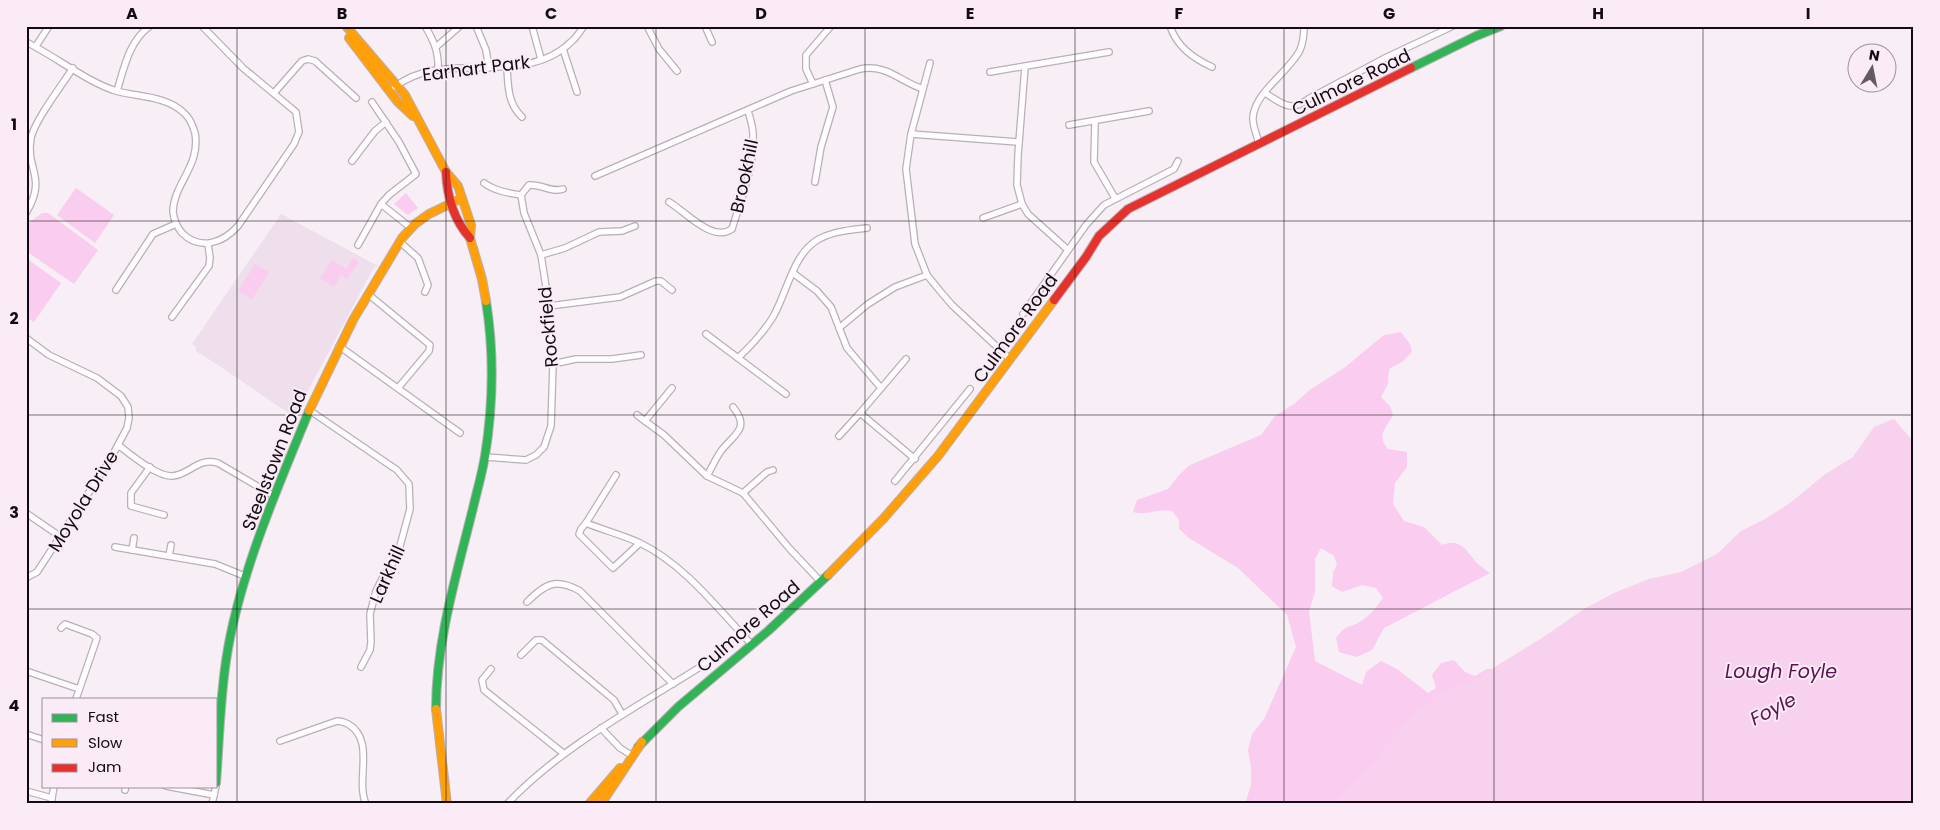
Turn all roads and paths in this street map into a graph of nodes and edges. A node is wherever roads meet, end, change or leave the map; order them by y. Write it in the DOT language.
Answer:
graph roads {
  1 [pos="49,26"];
  2 [pos="150,26"];
  3 [pos="202,26"];
  4 [pos="341,26"];
  5 [pos="346,26"];
  6 [pos="425,26"];
  7 [pos="460,26"];
  8 [pos="476,26"];
  9 [pos="532,26"];
  10 [pos="584,26"];
  11 [pos="648,26"];
  12 [pos="705,26"];
  13 [pos="831,26"];
  14 [pos="1170,26"];
  15 [pos="1304,26"];
  16 [pos="1453,26"];
  17 [pos="1501,26"];
  18 [pos="26,42"];
  19 [pos="712,42"];
  20 [pos="36,46"];
  21 [pos="436,47"];
  22 [pos="563,49"];
  23 [pos="1109,52"];
  24 [pos="541,59"];
  25 [pos="930,63"];
  26 [pos="1024,67"];
  27 [pos="1212,67"];
  28 [pos="73,68"];
  29 [pos="489,68"];
  30 [pos="507,68"];
  31 [pos="438,70"];
  32 [pos="676,71"];
  33 [pos="990,72"];
  34 [pos="826,80"];
  35 [pos="813,84"];
  36 [pos="398,85"];
  37 [pos="923,89"];
  38 [pos="116,91"];
  39 [pos="389,92"];
  40 [pos="576,92"];
  41 [pos="274,93"];
  42 [pos="1265,93"];
  43 [pos="356,98"];
  44 [pos="372,102"];
  45 [pos="748,111"];
  46 [pos="1149,111"];
  47 [pos="522,117"];
  48 [pos="420,121"];
  49 [pos="1095,121"];
  50 [pos="386,122"];
  51 [pos="1069,125"];
  52 [pos="911,134"];
  53 [pos="1018,142"];
  54 [pos="1259,143"];
  55 [pos="28,146"];
  56 [pos="352,161"];
  57 [pos="1178,161"];
  58 [pos="446,172"];
  59 [pos="595,176"];
  60 [pos="815,182"];
  61 [pos="484,183"];
  62 [pos="563,189"];
  63 [pos="521,195"];
  64 [pos="462,198"];
  65 [pos="1115,198"];
  66 [pos="451,202"];
  67 [pos="669,202"];
  68 [pos="381,204"];
  69 [pos="1022,204"];
  70 [pos="26,213"];
  71 [pos="983,218"];
  72 [pos="176,224"];
  73 [pos="635,226"];
  74 [pos="411,228"];
  75 [pos="868,228"];
  76 [pos="470,238"];
  77 [pos="400,242"];
  78 [pos="208,244"];
  79 [pos="358,245"];
  80 [pos="1068,250"];
  81 [pos="540,255"];
  82 [pos="792,273"];
  83 [pos="927,275"];
  84 [pos="116,290"];
  85 [pos="672,290"];
  86 [pos="426,292"];
  87 [pos="368,294"];
  88 [pos="549,306"];
  89 [pos="1023,314"];
  90 [pos="172,317"];
  91 [pos="839,328"];
  92 [pos="706,334"];
  93 [pos="26,338"];
  94 [pos="339,346"];
  95 [pos="640,355"];
  96 [pos="738,358"];
  97 [pos="906,358"];
  98 [pos="1010,359"];
  99 [pos="553,364"];
  100 [pos="398,388"];
  101 [pos="672,388"];
  102 [pos="881,388"];
  103 [pos="970,389"];
  104 [pos="786,394"];
  105 [pos="733,407"];
  106 [pos="309,410"];
  107 [pos="860,413"];
  108 [pos="637,415"];
  109 [pos="645,420"];
  110 [pos="460,433"];
  111 [pos="839,436"];
  112 [pos="118,445"];
  113 [pos="485,457"];
  114 [pos="915,459"];
  115 [pos="150,467"];
  116 [pos="773,470"];
  117 [pos="616,475"];
  118 [pos="707,476"];
  119 [pos="895,481"];
  120 [pos="742,493"];
  121 [pos="274,496"];
  122 [pos="26,513"];
  123 [pos="164,515"];
  124 [pos="586,523"];
  125 [pos="61,537"];
  126 [pos="134,538"];
  127 [pos="640,543"];
  128 [pos="171,545"];
  129 [pos="115,547"];
  130 [pos="132,550"];
  131 [pos="169,556"];
  132 [pos="247,577"];
  133 [pos="26,578"];
  134 [pos="820,582"];
  135 [pos="528,602"];
  136 [pos="61,628"];
  137 [pos="752,645"];
  138 [pos="521,655"];
  139 [pos="708,662"];
  140 [pos="361,667"];
  141 [pos="491,669"];
  142 [pos="26,670"];
  143 [pos="672,684"];
  144 [pos="79,689"];
  145 [pos="76,698"];
  146 [pos="622,714"];
  147 [pos="602,728"];
  148 [pos="26,734"];
  149 [pos="42,739"];
  150 [pos="280,741"];
  151 [pos="642,742"];
  152 [pos="564,753"];
  153 [pos="631,756"];
  154 [pos="218,760"];
  155 [pos="54,788"];
  156 [pos="177,788"];
  157 [pos="215,788"];
  158 [pos="26,791"];
  159 [pos="214,795"];
  160 [pos="52,801"];
  161 [pos="212,804"];
  162 [pos="366,804"];
  163 [pos="447,804"];
  164 [pos="507,804"];
  165 [pos="589,804"];
  166 [pos="601,804"];
  1 -- 20 [label="street"];
  2 -- 38 [label="street"];
  3 -- 41 [label="street"];
  4 -- 39 [label="main road"];
  5 -- 36 [label="main road"];
  6 -- 21 [label="street"];
  7 -- 21 [label="street"];
  8 -- 29 [label="street"];
  9 -- 24 [label="street"];
  10 -- 22 [label="street, Earhart Park"];
  11 -- 32 [label="street"];
  12 -- 19 [label="street"];
  13 -- 35 [label="street"];
  14 -- 27 [label="street"];
  15 -- 42 [label="street"];
  16 -- 42 [label="street"];
  17 -- 54 [label="main road, Culmore Road"];
  18 -- 20 [label="street"];
  20 -- 28 [label="street"];
  21 -- 31 [label="street"];
  22 -- 24 [label="street, Earhart Park"];
  22 -- 40 [label="street"];
  23 -- 26 [label="street"];
  24 -- 30 [label="street, Earhart Park"];
  25 -- 37 [label="street"];
  26 -- 33 [label="street"];
  26 -- 53 [label="street"];
  28 -- 38 [label="street"];
  28 -- 55 [label="street"];
  29 -- 30 [label="street, Earhart Park"];
  29 -- 31 [label="street, Earhart Park"];
  30 -- 47 [label="street"];
  31 -- 36 [label="street, Earhart Park"];
  34 -- 35 [label="street, Brookhill"];
  34 -- 37 [label="street, Brookhill"];
  34 -- 60 [label="street"];
  35 -- 45 [label="street, Brookhill"];
  36 -- 39 [label="street, Earhart Park"];
  36 -- 48 [label="main road"];
  37 -- 52 [label="street"];
  38 -- 72 [label="street"];
  39 -- 48 [label="main road"];
  41 -- 43 [label="street"];
  41 -- 78 [label="street"];
  42 -- 54 [label="street"];
  44 -- 50 [label="street"];
  45 -- 59 [label="street, Brookhill"];
  45 -- 67 [label="street, Brookhill"];
  46 -- 49 [label="street"];
  48 -- 58 [label="main road"];
  49 -- 51 [label="street"];
  49 -- 65 [label="street"];
  50 -- 56 [label="street"];
  50 -- 68 [label="street"];
  52 -- 53 [label="street"];
  52 -- 83 [label="street"];
  53 -- 69 [label="street"];
  54 -- 98 [label="main road, Culmore Road"];
  55 -- 70 [label="street"];
  57 -- 65 [label="street"];
  58 -- 64 [label="main road"];
  58 -- 66 [label="main road"];
  61 -- 63 [label="street"];
  62 -- 63 [label="street"];
  63 -- 81 [label="street, Rockfield"];
  64 -- 66 [label="main road, Steelstown Road"];
  64 -- 76 [label="main road"];
  65 -- 80 [label="street"];
  66 -- 74 [label="main road, Steelstown Road"];
  66 -- 76 [label="main road"];
  68 -- 74 [label="street"];
  68 -- 79 [label="street"];
  69 -- 71 [label="street"];
  69 -- 80 [label="street"];
  72 -- 78 [label="street"];
  72 -- 84 [label="street"];
  73 -- 81 [label="street"];
  74 -- 77 [label="main road, Steelstown Road"];
  75 -- 82 [label="street"];
  76 -- 113 [label="main road"];
  77 -- 86 [label="street"];
  77 -- 87 [label="main road, Steelstown Road"];
  78 -- 90 [label="street"];
  80 -- 89 [label="street"];
  81 -- 88 [label="street, Rockfield"];
  82 -- 91 [label="street"];
  82 -- 96 [label="street"];
  83 -- 91 [label="street"];
  83 -- 98 [label="street"];
  85 -- 88 [label="street"];
  87 -- 94 [label="main road, Steelstown Road"];
  87 -- 100 [label="street"];
  88 -- 99 [label="street, Rockfield"];
  91 -- 102 [label="street"];
  92 -- 96 [label="street"];
  93 -- 112 [label="street, Moyola Drive"];
  94 -- 100 [label="street"];
  94 -- 106 [label="main road, Steelstown Road"];
  95 -- 99 [label="street"];
  96 -- 104 [label="street"];
  97 -- 102 [label="street"];
  98 -- 134 [label="main road, Culmore Road"];
  99 -- 113 [label="street, Rockfield"];
  100 -- 110 [label="street"];
  101 -- 109 [label="street"];
  102 -- 107 [label="street"];
  103 -- 114 [label="street"];
  105 -- 118 [label="street"];
  106 -- 121 [label="main road, Steelstown Road"];
  106 -- 140 [label="street, Larkhill"];
  107 -- 111 [label="street"];
  107 -- 114 [label="street"];
  108 -- 109 [label="street"];
  109 -- 118 [label="street"];
  112 -- 115 [label="street"];
  112 -- 125 [label="street, Moyola Drive"];
  113 -- 163 [label="main road"];
  114 -- 119 [label="street"];
  115 -- 121 [label="street"];
  115 -- 123 [label="street"];
  116 -- 120 [label="street"];
  117 -- 124 [label="street"];
  118 -- 120 [label="street"];
  120 -- 134 [label="street"];
  121 -- 132 [label="main road, Steelstown Road"];
  122 -- 125 [label="street"];
  124 -- 127 [label="street"];
  124 -- 127 [label="street"];
  125 -- 133 [label="street, Moyola Drive"];
  126 -- 130 [label="street"];
  127 -- 137 [label="street"];
  128 -- 131 [label="street"];
  129 -- 130 [label="street"];
  130 -- 131 [label="street"];
  131 -- 132 [label="street"];
  132 -- 154 [label="main road, Steelstown Road"];
  134 -- 137 [label="main road, Culmore Road"];
  135 -- 143 [label="street"];
  136 -- 144 [label="street"];
  137 -- 151 [label="main road, Culmore Road"];
  138 -- 146 [label="street"];
  139 -- 143 [label="street, Culmore Road"];
  141 -- 152 [label="street"];
  142 -- 144 [label="street"];
  143 -- 146 [label="street, Culmore Road"];
  144 -- 145 [label="street"];
  146 -- 147 [label="street, Culmore Road"];
  147 -- 152 [label="street, Culmore Road"];
  147 -- 153 [label="street"];
  148 -- 149 [label="street"];
  150 -- 162 [label="street"];
  151 -- 153 [label="main road, Culmore Road"];
  151 -- 166 [label="main road"];
  152 -- 164 [label="street, Culmore Road"];
  153 -- 165 [label="main road, Culmore Road"];
  155 -- 160 [label="street"];
  156 -- 159 [label="street"];
  157 -- 159 [label="street, Steelstown Road"];
  158 -- 160 [label="street"];
  159 -- 161 [label="street, Steelstown Road"];
}
